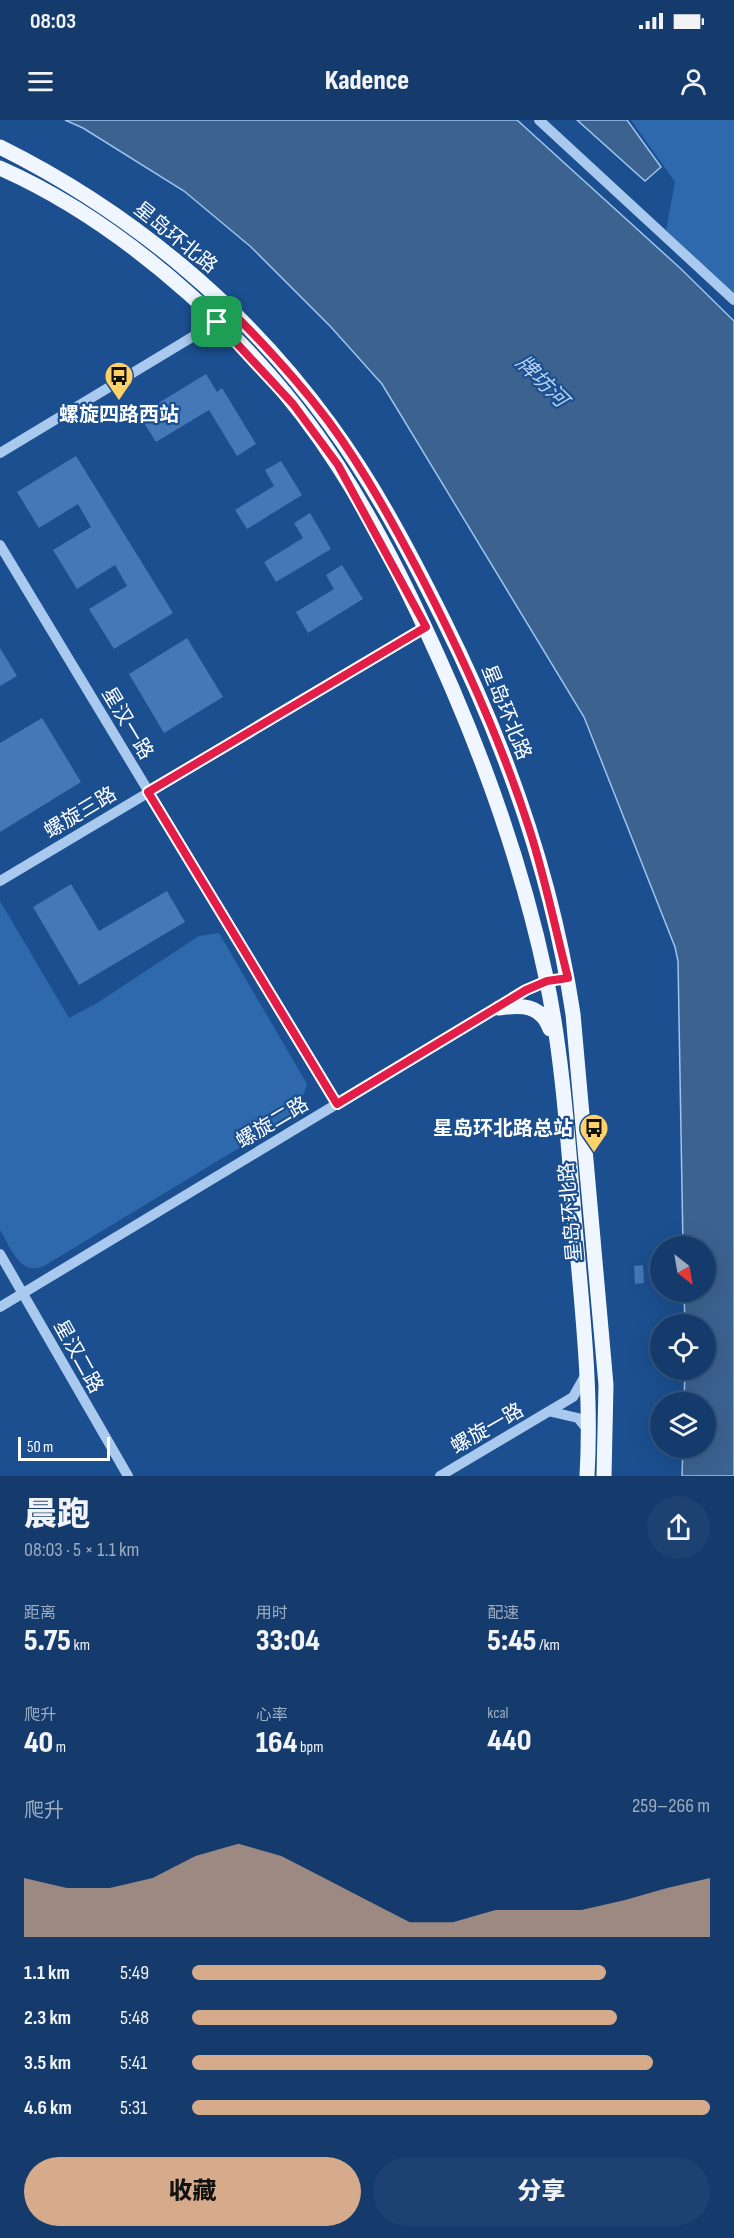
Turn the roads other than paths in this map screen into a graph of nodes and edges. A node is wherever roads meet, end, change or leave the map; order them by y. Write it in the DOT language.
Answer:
graph roads {
  1 [pos="539,120"];
  2 [pos="0,147"];
  3 [pos="0,168"];
  4 [pos="734,300"];
  5 [pos="230,310"];
  6 [pos="217,322"];
  7 [pos="0,453"];
  8 [pos="0,545"];
  9 [pos="426,627"];
  10 [pos="148,792"];
  11 [pos="0,881"];
  12 [pos="568,978"];
  13 [pos="547,981"];
  14 [pos="499,1008"];
  15 [pos="556,1045"];
  16 [pos="337,1104"];
  17 [pos="0,1254"];
  18 [pos="24,1293"];
  19 [pos="0,1307"];
  20 [pos="587,1372"];
  21 [pos="552,1412"];
  22 [pos="588,1430"];
  23 [pos="128,1476"];
  24 [pos="440,1476"];
  25 [pos="587,1476"];
  26 [pos="604,1476"];
  1 -- 4 [label="street"];
  2 -- 5 [label="main road, 星岛环北路"];
  3 -- 6 [label="main road, 星岛环北路"];
  5 -- 6 [label="street"];
  5 -- 12 [label="main road, 星岛环北路"];
  6 -- 7 [label="street"];
  6 -- 9 [label="main road, 星岛环北路"];
  8 -- 10 [label="street, 星汉一路"];
  9 -- 10 [label="street, 螺旋三路"];
  9 -- 13 [label="main road, 星岛环北路"];
  10 -- 11 [label="street, 螺旋三路"];
  10 -- 16 [label="street, 星汉一路"];
  12 -- 13 [label="street, 螺旋二路"];
  12 -- 26 [label="main road, 星岛环北路"];
  13 -- 14 [label="street, 螺旋二路"];
  13 -- 15 [label="main road, 星岛环北路"];
  14 -- 15 [label="main road"];
  14 -- 16 [label="street, 螺旋二路"];
  15 -- 20 [label="main road, 星岛环北路"];
  16 -- 18 [label="street, 螺旋二路"];
  17 -- 18 [label="street, 星汉二路"];
  18 -- 19 [label="street, 螺旋二路"];
  18 -- 23 [label="street, 星汉二路"];
  20 -- 21 [label="street, 螺旋一路"];
  20 -- 22 [label="main road, 星岛环北路"];
  21 -- 22 [label="street, 螺旋一路"];
  21 -- 24 [label="street, 螺旋一路"];
  22 -- 25 [label="main road, 星岛环北路"];
}
